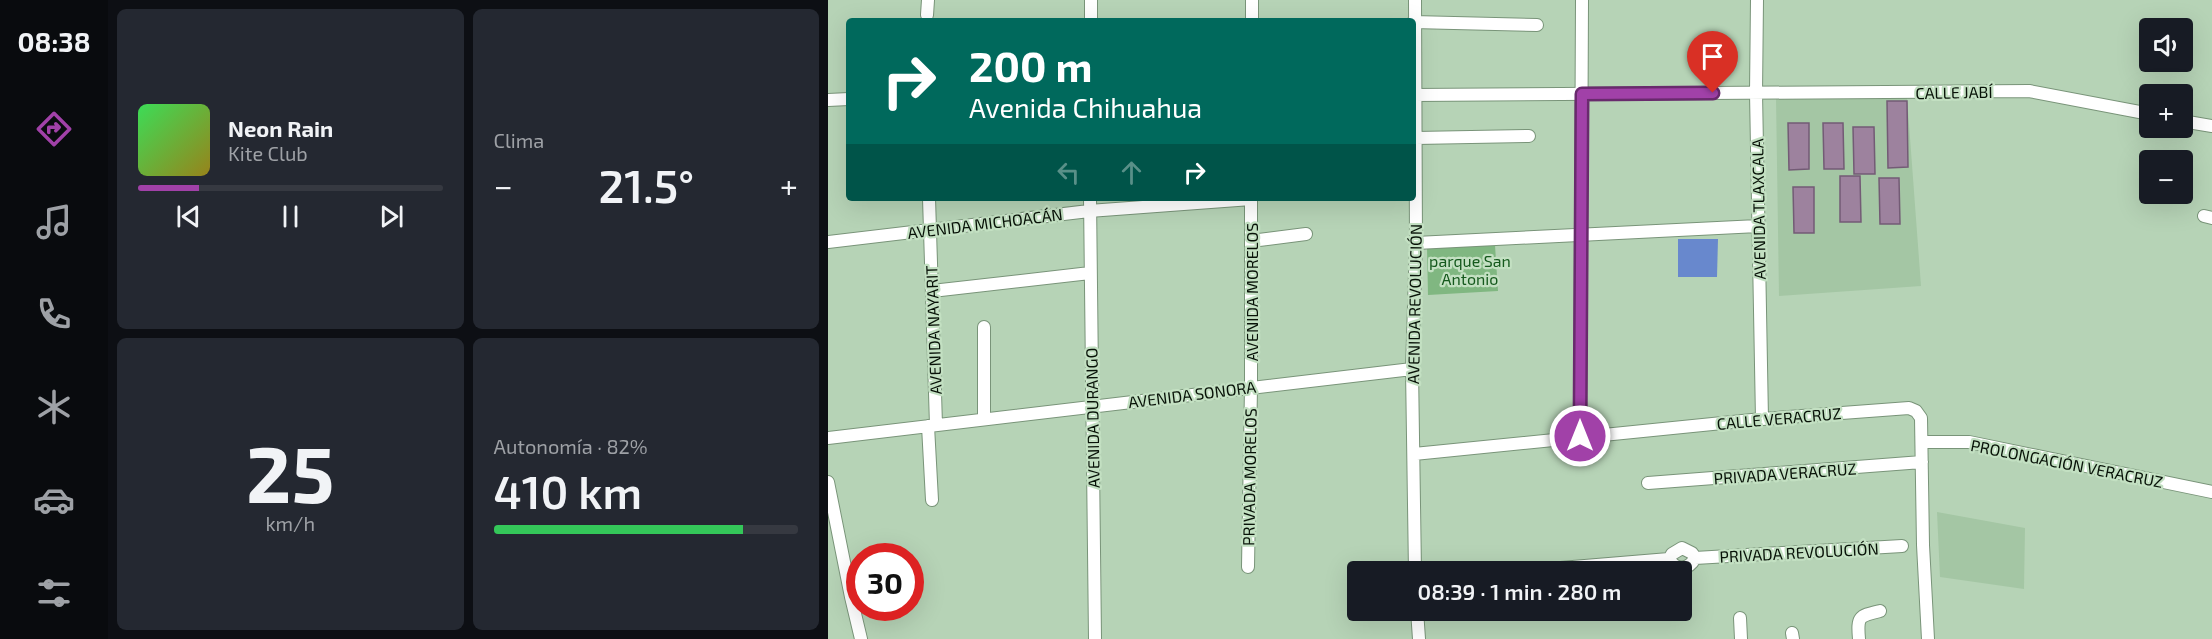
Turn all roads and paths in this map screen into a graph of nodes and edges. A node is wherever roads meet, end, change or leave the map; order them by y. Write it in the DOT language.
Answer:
graph roads {
  1 [pos="928,0"];
  2 [pos="1091,0"];
  3 [pos="1252,0"];
  4 [pos="1415,0"];
  5 [pos="1582,0"];
  6 [pos="1757,0"];
  7 [pos="927,15"];
  8 [pos="1091,18"];
  9 [pos="1252,18"];
  10 [pos="1414,18"];
  11 [pos="1416,22"];
  12 [pos="1537,25"];
  13 [pos="1756,93"];
  14 [pos="1582,94"];
  15 [pos="1416,95"];
  16 [pos="846,99"];
  17 [pos="828,100"];
  18 [pos="2139,112"];
  19 [pos="2193,122"];
  20 [pos="2212,126"];
  21 [pos="1529,136"];
  22 [pos="1416,138"];
  23 [pos="929,201"];
  24 [pos="1090,201"];
  25 [pos="1214,201"];
  26 [pos="1251,201"];
  27 [pos="1089,211"];
  28 [pos="1758,225"];
  29 [pos="930,230"];
  30 [pos="1306,234"];
  31 [pos="1582,234"];
  32 [pos="1251,241"];
  33 [pos="828,242"];
  34 [pos="1416,243"];
  35 [pos="1090,273"];
  36 [pos="932,291"];
  37 [pos="984,327"];
  38 [pos="1412,369"];
  39 [pos="1251,387"];
  40 [pos="1092,406"];
  41 [pos="984,419"];
  42 [pos="1762,419"];
  43 [pos="932,426"];
  44 [pos="1580,436"];
  45 [pos="828,438"];
  46 [pos="1922,442"];
  47 [pos="1414,454"];
  48 [pos="1922,462"];
  49 [pos="828,482"];
  50 [pos="1648,483"];
  51 [pos="2212,492"];
  52 [pos="932,500"];
  53 [pos="1902,546"];
  54 [pos="846,558"];
  55 [pos="1415,561"];
  56 [pos="1645,561"];
  57 [pos="1671,561"];
  58 [pos="1692,562"];
  59 [pos="1248,567"];
  60 [pos="1880,611"];
  61 [pos="1740,618"];
  62 [pos="858,621"];
  63 [pos="1418,621"];
  64 [pos="861,639"];
  65 [pos="1095,639"];
  66 [pos="1419,639"];
  67 [pos="1742,639"];
  68 [pos="1859,639"];
  69 [pos="1928,639"];
  1 -- 7 [label="street"];
  2 -- 8 [label="street"];
  3 -- 9 [label="street"];
  4 -- 10 [label="street, AVENIDA REVOLUCIÓN"];
  5 -- 14 [label="street"];
  6 -- 13 [label="street, AVENIDA TLAXCALA"];
  11 -- 12 [label="street"];
  13 -- 14 [label="street, CALLE JABÍ"];
  13 -- 18 [label="street, CALLE JABÍ"];
  13 -- 28 [label="street, AVENIDA TLAXCALA"];
  14 -- 15 [label="street, CALLE JABÍ"];
  14 -- 31 [label="street"];
  16 -- 17 [label="street"];
  19 -- 20 [label="street"];
  21 -- 22 [label="street"];
  22 -- 34 [label="street, AVENIDA REVOLUCIÓN"];
  23 -- 29 [label="street, AVENIDA NAYARIT"];
  24 -- 27 [label="street, AVENIDA DURANGO"];
  25 -- 27 [label="street, AVENIDA MICHOACÁN"];
  26 -- 32 [label="street, AVENIDA MORELOS"];
  27 -- 29 [label="street, AVENIDA MICHOACÁN"];
  27 -- 35 [label="street, AVENIDA DURANGO"];
  28 -- 31 [label="street"];
  28 -- 42 [label="street, AVENIDA TLAXCALA"];
  29 -- 33 [label="street, AVENIDA MICHOACÁN"];
  29 -- 36 [label="street, AVENIDA NAYARIT"];
  30 -- 32 [label="street"];
  31 -- 34 [label="street"];
  31 -- 44 [label="street"];
  32 -- 39 [label="street, AVENIDA MORELOS"];
  34 -- 38 [label="street, AVENIDA REVOLUCIÓN"];
  35 -- 36 [label="street"];
  35 -- 40 [label="street, AVENIDA DURANGO"];
  36 -- 43 [label="street, AVENIDA NAYARIT"];
  37 -- 41 [label="street"];
  38 -- 39 [label="street, AVENIDA SONORA"];
  38 -- 47 [label="street, AVENIDA REVOLUCIÓN"];
  39 -- 40 [label="street, AVENIDA SONORA"];
  39 -- 59 [label="street, PRIVADA MORELOS"];
  40 -- 41 [label="street, AVENIDA SONORA"];
  40 -- 65 [label="street, AVENIDA DURANGO"];
  41 -- 43 [label="street, AVENIDA SONORA"];
  42 -- 44 [label="street, CALLE VERACRUZ"];
  42 -- 46 [label="street, CALLE VERACRUZ"];
  43 -- 45 [label="street, AVENIDA SONORA"];
  43 -- 52 [label="street, AVENIDA NAYARIT"];
  44 -- 47 [label="street, CALLE VERACRUZ"];
  46 -- 48 [label="street, CALLE VERACRUZ"];
  46 -- 51 [label="street, PROLONGACIÓN VERACRUZ"];
  47 -- 55 [label="street, AVENIDA REVOLUCIÓN"];
  48 -- 50 [label="street, PRIVADA VERACRUZ"];
  48 -- 69 [label="street, CALLE VERACRUZ"];
  49 -- 54 [label="street"];
  53 -- 58 [label="street, PRIVADA REVOLUCIÓN"];
  56 -- 57 [label="street, PRIVADA REVOLUCIÓN"];
  60 -- 68 [label="street"];
  61 -- 67 [label="street"];
  62 -- 64 [label="street"];
  63 -- 66 [label="street"];
}
